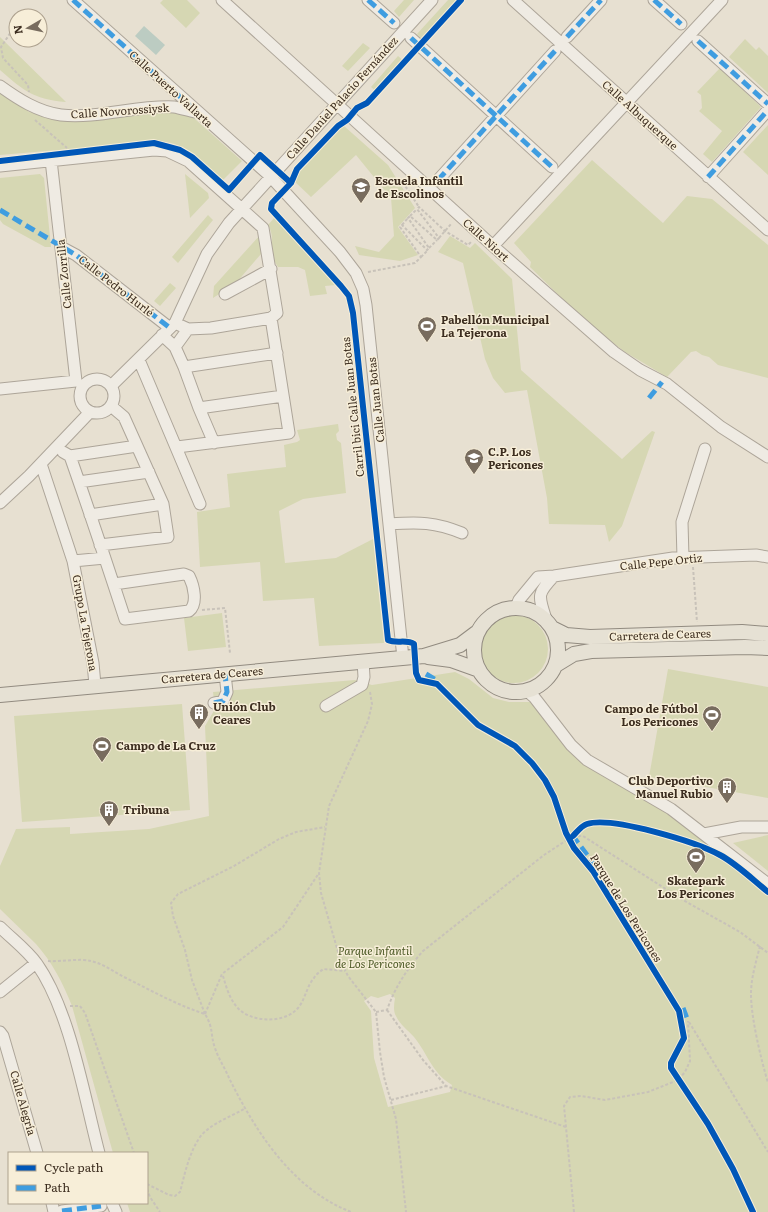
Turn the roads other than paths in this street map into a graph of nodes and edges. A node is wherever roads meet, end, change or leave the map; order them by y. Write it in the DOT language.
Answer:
graph roads {
  1 [pos="74,0"];
  2 [pos="222,0"];
  3 [pos="368,0"];
  4 [pos="432,0"];
  5 [pos="513,0"];
  6 [pos="601,0"];
  7 [pos="654,0"];
  8 [pos="722,0"];
  9 [pos="394,23"];
  10 [pos="681,24"];
  11 [pos="568,37"];
  12 [pos="698,41"];
  13 [pos="415,42"];
  14 [pos="555,51"];
  15 [pos="0,86"];
  16 [pos="336,103"];
  17 [pos="627,103"];
  18 [pos="768,104"];
  19 [pos="768,110"];
  20 [pos="198,113"];
  21 [pos="496,116"];
  22 [pos="56,157"];
  23 [pos="0,166"];
  24 [pos="552,167"];
  25 [pos="270,176"];
  26 [pos="708,177"];
  27 [pos="438,180"];
  28 [pos="242,208"];
  29 [pos="768,230"];
  30 [pos="493,246"];
  31 [pos="61,247"];
  32 [pos="271,269"];
  33 [pos="225,294"];
  34 [pos="271,318"];
  35 [pos="169,328"];
  36 [pos="188,329"];
  37 [pos="175,347"];
  38 [pos="276,352"];
  39 [pos="139,360"];
  40 [pos="184,367"];
  41 [pos="80,383"];
  42 [pos="111,386"];
  43 [pos="0,389"];
  44 [pos="283,396"];
  45 [pos="111,406"];
  46 [pos="199,408"];
  47 [pos="90,412"];
  48 [pos="214,443"];
  49 [pos="137,446"];
  50 [pos="177,447"];
  51 [pos="56,449"];
  52 [pos="705,449"];
  53 [pos="70,456"];
  54 [pos="768,458"];
  55 [pos="41,464"];
  56 [pos="149,472"];
  57 [pos="79,482"];
  58 [pos="0,503"];
  59 [pos="163,504"];
  60 [pos="200,504"];
  61 [pos="90,515"];
  62 [pos="390,524"];
  63 [pos="462,533"];
  64 [pos="100,545"];
  65 [pos="768,557"];
  66 [pos="105,558"];
  67 [pos="688,558"];
  68 [pos="73,561"];
  69 [pos="554,576"];
  70 [pos="114,584"];
  71 [pos="516,607"];
  72 [pos="550,624"];
  73 [pos="476,633"];
  74 [pos="768,634"];
  75 [pos="768,648"];
  76 [pos="424,656"];
  77 [pos="403,658"];
  78 [pos="363,661"];
  79 [pos="556,665"];
  80 [pos="480,670"];
  81 [pos="225,674"];
  82 [pos="95,685"];
  83 [pos="0,694"];
  84 [pos="531,694"];
  85 [pos="214,702"];
  86 [pos="326,706"];
  87 [pos="768,827"];
  88 [pos="704,834"];
  89 [pos="768,884"];
  90 [pos="0,927"];
  91 [pos="41,962"];
  92 [pos="0,992"];
  93 [pos="0,1032"];
  94 [pos="37,1152"];
  95 [pos="99,1152"];
  96 [pos="106,1204"];
  97 [pos="58,1211"];
  98 [pos="116,1212"];
  1 -- 20 [label="street, Calle Puerto Vallarta"];
  2 -- 16 [label="street, Calle Niort"];
  3 -- 9 [label="street"];
  4 -- 16 [label="street, Calle Daniel Palacio Fernández"];
  5 -- 17 [label="street, Calle Albuquerque"];
  6 -- 11 [label="street"];
  7 -- 10 [label="street"];
  8 -- 17 [label="street"];
  12 -- 18 [label="street"];
  13 -- 21 [label="street"];
  14 -- 21 [label="street"];
  15 -- 20 [label="street, Calle Novorossiysk"];
  16 -- 25 [label="street, Calle Daniel Palacio Fernández"];
  16 -- 30 [label="street, Calle Niort"];
  17 -- 26 [label="street, Calle Albuquerque"];
  17 -- 30 [label="street"];
  19 -- 26 [label="street"];
  20 -- 25 [label="street, Calle Puerto Vallarta"];
  21 -- 24 [label="street"];
  21 -- 27 [label="street"];
  22 -- 23 [label="street"];
  22 -- 28 [label="street"];
  22 -- 31 [label="street, Calle Zorrilla"];
  25 -- 28 [label="street, Calle Daniel Palacio Fernández"];
  25 -- 62 [label="street, Calle Juan Botas"];
  26 -- 29 [label="street, Calle Albuquerque"];
  28 -- 32 [label="street"];
  28 -- 35 [label="street, Calle Daniel Palacio Fernández"];
  30 -- 54 [label="street, Calle Niort"];
  31 -- 35 [label="street, Calle Pedro Hurlé"];
  31 -- 41 [label="street, Calle Zorrilla"];
  32 -- 33 [label="street"];
  32 -- 34 [label="street"];
  34 -- 36 [label="street"];
  34 -- 38 [label="street"];
  35 -- 36 [label="street"];
  35 -- 37 [label="street"];
  35 -- 39 [label="street, Calle Daniel Palacio Fernández"];
  36 -- 37 [label="street"];
  37 -- 40 [label="street"];
  38 -- 40 [label="street"];
  38 -- 44 [label="street"];
  39 -- 42 [label="street, Calle Daniel Palacio Fernández"];
  39 -- 50 [label="street"];
  40 -- 46 [label="street"];
  41 -- 42 [label="street"];
  41 -- 43 [label="street"];
  41 -- 47 [label="street"];
  42 -- 45 [label="street"];
  44 -- 46 [label="street"];
  44 -- 48 [label="street"];
  45 -- 47 [label="street"];
  45 -- 49 [label="street"];
  46 -- 48 [label="street"];
  47 -- 51 [label="street"];
  48 -- 50 [label="street"];
  49 -- 53 [label="street"];
  49 -- 56 [label="street"];
  50 -- 60 [label="street"];
  51 -- 53 [label="street"];
  51 -- 55 [label="street"];
  52 -- 67 [label="street"];
  53 -- 57 [label="street"];
  55 -- 58 [label="street"];
  55 -- 68 [label="street, Grupo La Tejerona"];
  56 -- 57 [label="street"];
  56 -- 59 [label="street"];
  57 -- 61 [label="street"];
  59 -- 61 [label="street"];
  59 -- 64 [label="street"];
  61 -- 64 [label="street"];
  62 -- 63 [label="street"];
  62 -- 77 [label="street, Calle Juan Botas"];
  64 -- 66 [label="street"];
  65 -- 67 [label="street, Calle Pepe Ortiz"];
  66 -- 68 [label="street, Grupo La Tejerona"];
  66 -- 70 [label="street"];
  67 -- 69 [label="street, Calle Pepe Ortiz"];
  68 -- 82 [label="street, Grupo La Tejerona"];
  69 -- 71 [label="street, Calle Pepe Ortiz"];
  69 -- 72 [label="street"];
  70 -- 70 [label="street"];
  71 -- 72 [label="main road"];
  71 -- 73 [label="main road"];
  72 -- 74 [label="main road, Carretera de Ceares"];
  72 -- 79 [label="main road"];
  73 -- 76 [label="main road, Carretera de Ceares"];
  73 -- 80 [label="main road"];
  75 -- 79 [label="main road, Carretera de Ceares"];
  76 -- 77 [label="main road, Carretera de Ceares"];
  76 -- 80 [label="main road, Carretera de Ceares"];
  77 -- 78 [label="main road, Carretera de Ceares"];
  78 -- 81 [label="main road, Carretera de Ceares"];
  78 -- 86 [label="street"];
  79 -- 84 [label="main road"];
  80 -- 84 [label="main road"];
  81 -- 82 [label="main road, Carretera de Ceares"];
  81 -- 85 [label="street"];
  82 -- 83 [label="main road, Carretera de Ceares"];
  84 -- 88 [label="street"];
  87 -- 88 [label="street"];
  88 -- 89 [label="street"];
  90 -- 91 [label="street"];
  91 -- 92 [label="street"];
  91 -- 95 [label="street"];
  93 -- 94 [label="street, Calle Alegría"];
  96 -- 97 [label="street"];
  96 -- 98 [label="street"];
}
